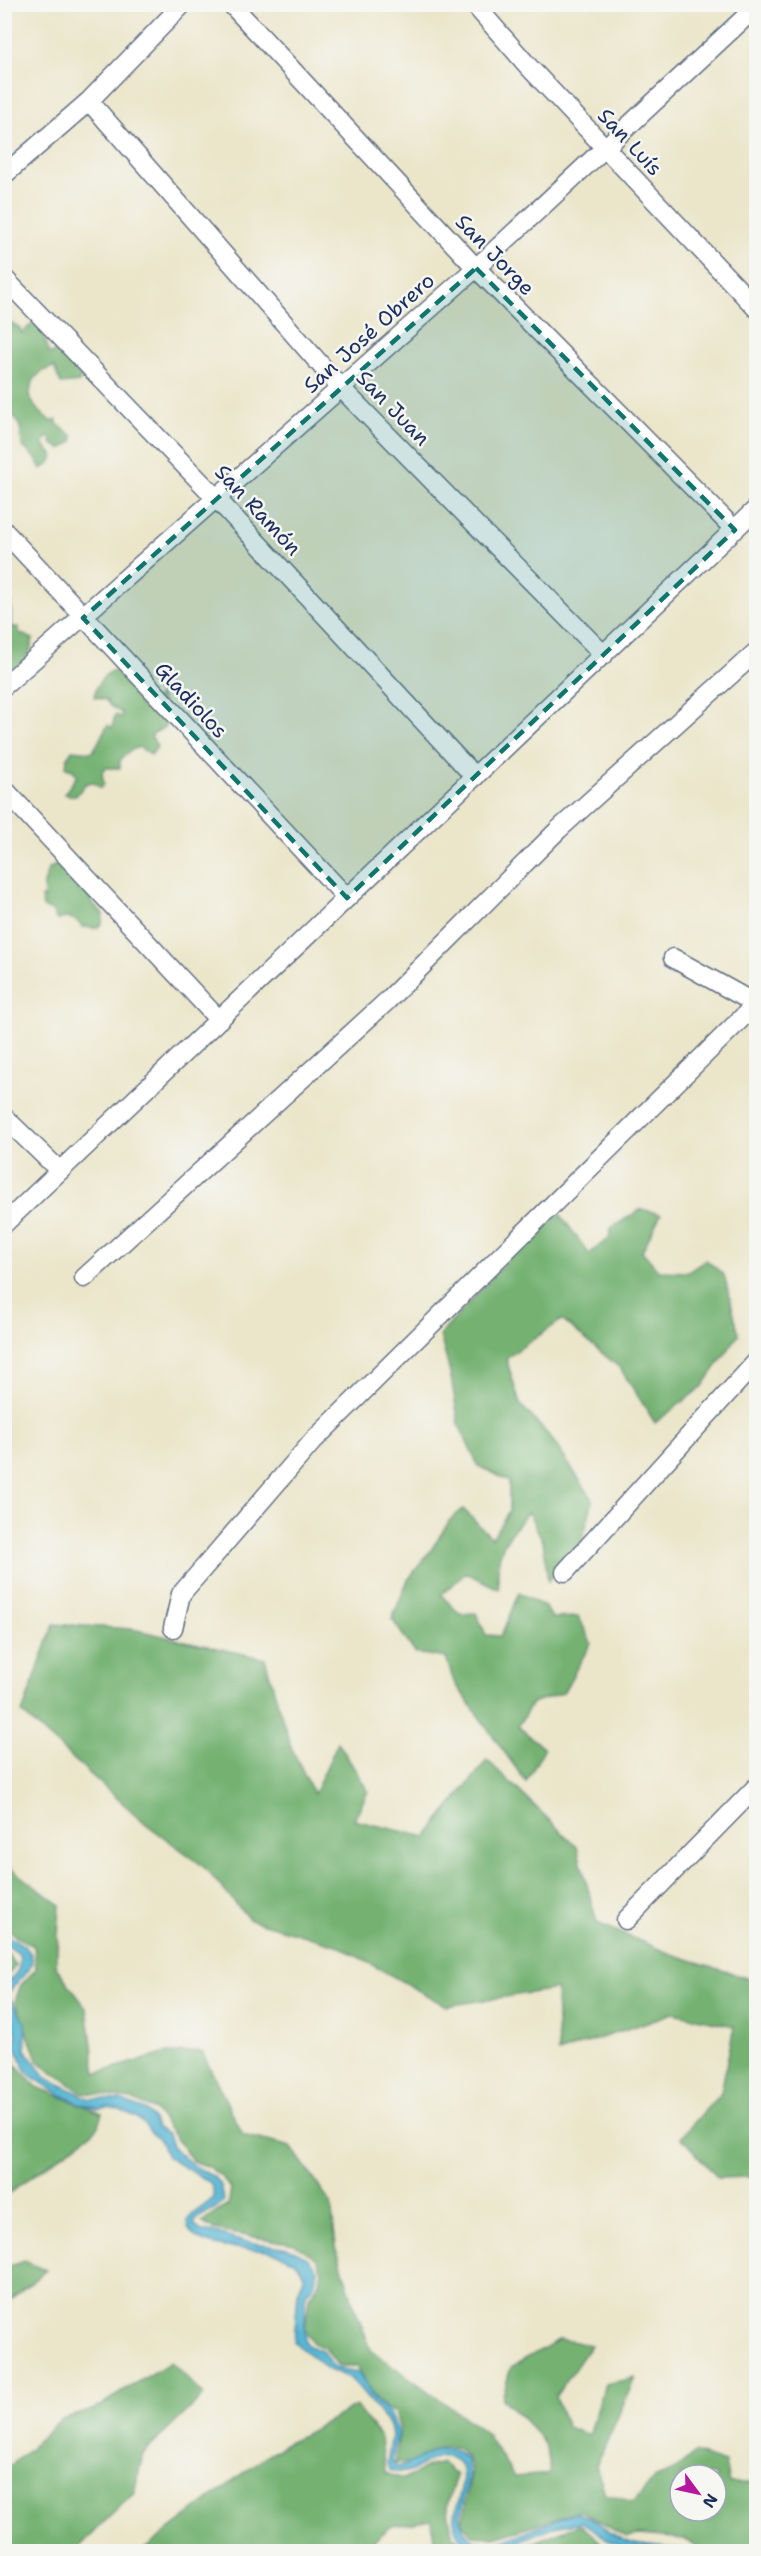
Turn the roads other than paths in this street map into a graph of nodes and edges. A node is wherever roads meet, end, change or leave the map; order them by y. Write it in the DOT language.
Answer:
graph roads {
  1 [pos="183,4"];
  2 [pos="231,4"];
  3 [pos="474,4"];
  4 [pos="756,7"];
  5 [pos="89,101"];
  6 [pos="606,149"];
  7 [pos="4,175"];
  8 [pos="476,268"];
  9 [pos="4,278"];
  10 [pos="756,308"];
  11 [pos="341,388"];
  12 [pos="216,498"];
  13 [pos="756,509"];
  14 [pos="735,530"];
  15 [pos="4,531"];
  16 [pos="83,618"];
  17 [pos="756,652"];
  18 [pos="604,656"];
  19 [pos="4,686"];
  20 [pos="475,777"];
  21 [pos="4,789"];
  22 [pos="347,898"];
  23 [pos="673,958"];
  24 [pos="756,1004"];
  25 [pos="219,1020"];
  26 [pos="4,1117"];
  27 [pos="60,1171"];
  28 [pos="4,1224"];
  29 [pos="84,1278"];
  30 [pos="756,1362"];
  31 [pos="565,1572"];
  32 [pos="173,1628"];
  33 [pos="756,1786"];
  34 [pos="626,1920"];
  1 -- 5 [label="street"];
  2 -- 8 [label="street, San Jorge"];
  3 -- 6 [label="street, San Luís"];
  4 -- 6 [label="street, San José Obrero"];
  5 -- 7 [label="street"];
  5 -- 11 [label="street, San Juan"];
  6 -- 8 [label="street, San José Obrero"];
  6 -- 10 [label="street, San Luís"];
  8 -- 11 [label="street, San José Obrero"];
  8 -- 14 [label="street, San Jorge"];
  9 -- 12 [label="street, San Ramón"];
  11 -- 12 [label="street, San José Obrero"];
  11 -- 18 [label="street, San Juan"];
  12 -- 16 [label="street, San José Obrero"];
  12 -- 20 [label="street, San Ramón"];
  13 -- 14 [label="street"];
  14 -- 18 [label="street"];
  15 -- 16 [label="street, Gladiolos"];
  16 -- 19 [label="street, San José Obrero"];
  16 -- 22 [label="street, Gladiolos"];
  17 -- 29 [label="street"];
  18 -- 20 [label="street"];
  20 -- 22 [label="street"];
  21 -- 25 [label="street"];
  22 -- 25 [label="street"];
  23 -- 24 [label="street"];
  24 -- 32 [label="street"];
  25 -- 27 [label="street"];
  26 -- 27 [label="street"];
  27 -- 28 [label="street"];
  30 -- 31 [label="street"];
  33 -- 34 [label="street"];
}
